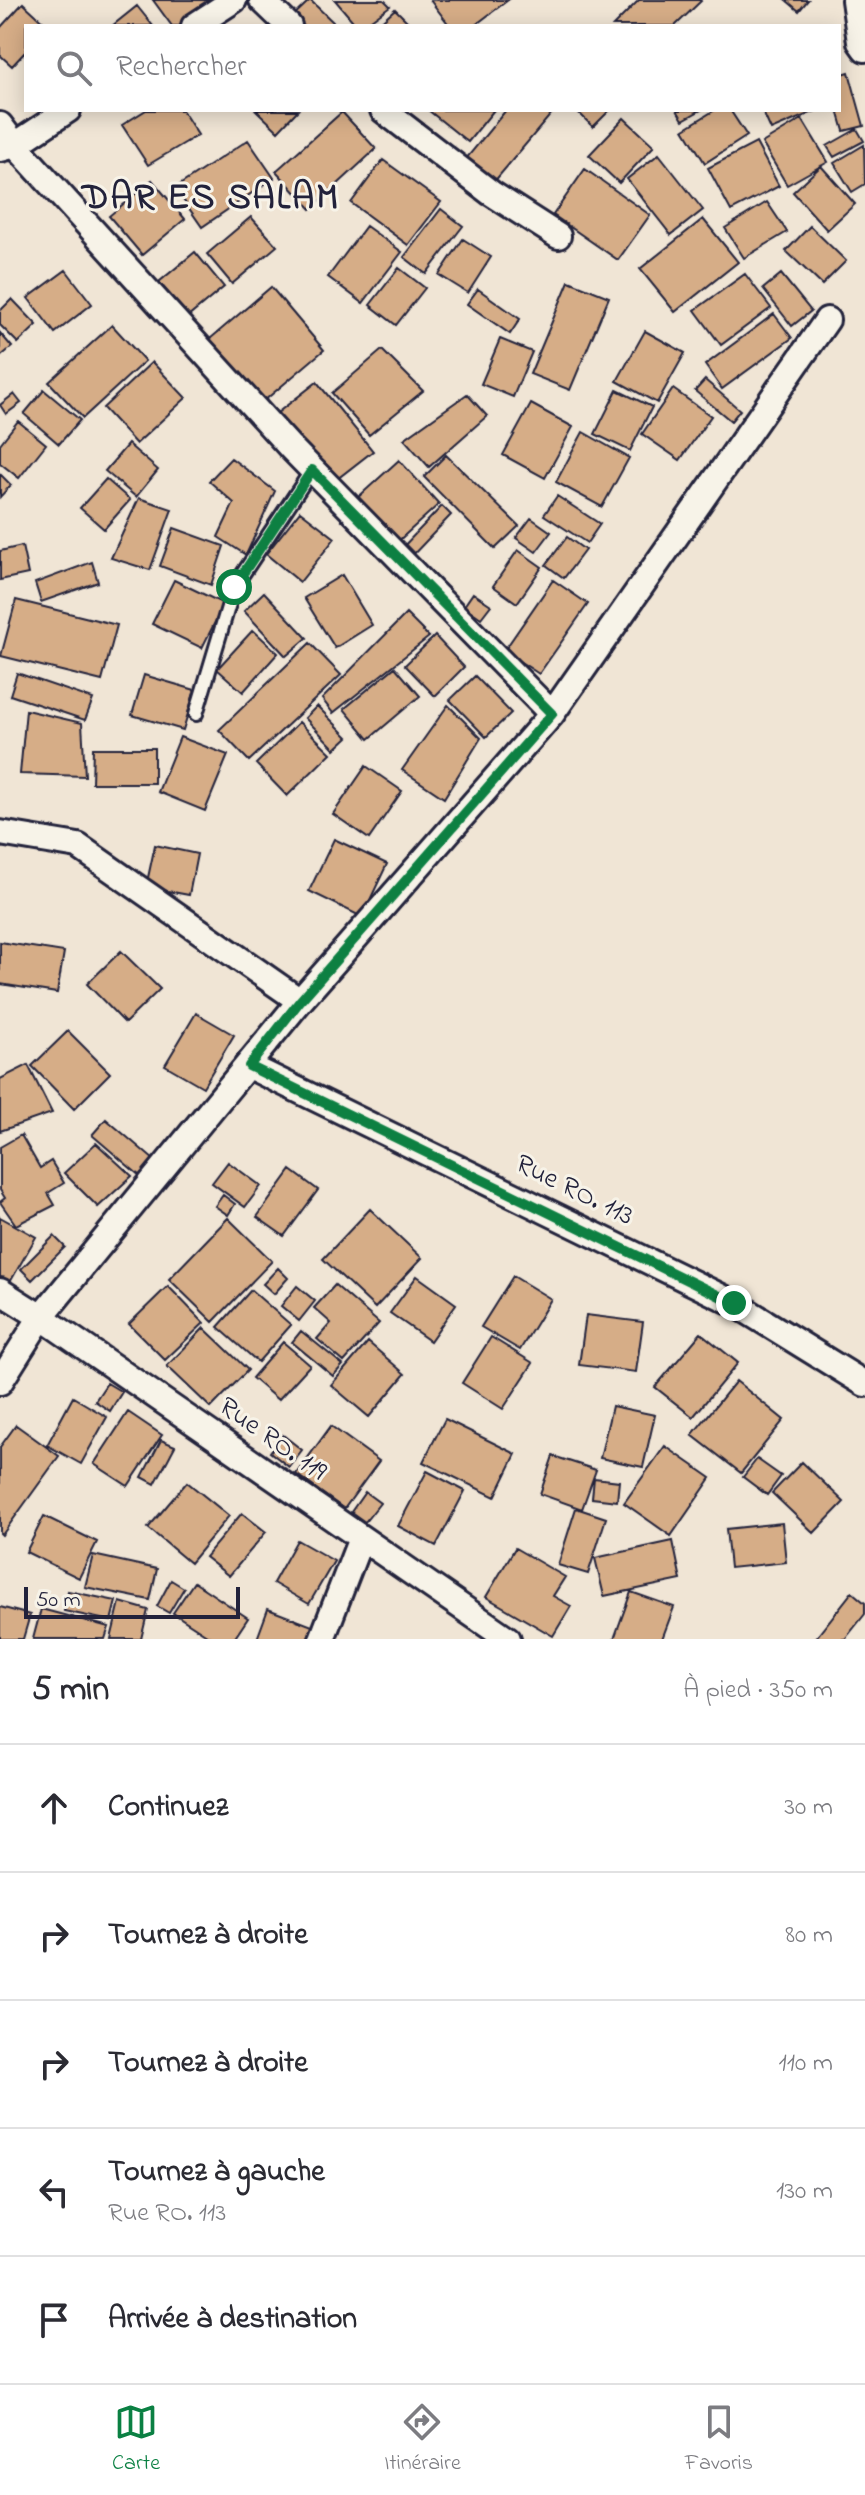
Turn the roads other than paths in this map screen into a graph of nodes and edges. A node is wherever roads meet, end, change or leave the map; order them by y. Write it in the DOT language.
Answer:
graph roads {
  1 [pos="234,0"];
  2 [pos="262,0"];
  3 [pos="854,0"];
  4 [pos="197,24"];
  5 [pos="287,24"];
  6 [pos="865,49"];
  7 [pos="65,112"];
  8 [pos="386,112"];
  9 [pos="0,125"];
  10 [pos="8,147"];
  11 [pos="558,236"];
  12 [pos="827,320"];
  13 [pos="312,470"];
  14 [pos="196,714"];
  15 [pos="552,714"];
  16 [pos="0,833"];
  17 [pos="300,1001"];
  18 [pos="249,1066"];
  19 [pos="0,1291"];
  20 [pos="41,1317"];
  21 [pos="0,1382"];
  22 [pos="865,1384"];
  23 [pos="361,1538"];
  24 [pos="322,1639"];
  25 [pos="508,1639"];
  1 -- 4 [label="street"];
  2 -- 5 [label="street"];
  3 -- 6 [label="street"];
  7 -- 10 [label="street"];
  8 -- 11 [label="street"];
  9 -- 10 [label="street"];
  10 -- 13 [label="street"];
  12 -- 15 [label="street"];
  13 -- 14 [label="lane"];
  13 -- 15 [label="street"];
  15 -- 17 [label="street"];
  16 -- 17 [label="street"];
  17 -- 18 [label="street"];
  18 -- 20 [label="street"];
  18 -- 22 [label="street, Rue RO. 113"];
  19 -- 20 [label="street, Rue RO. 119"];
  20 -- 21 [label="street"];
  20 -- 23 [label="street, Rue RO. 119"];
  23 -- 24 [label="street"];
  23 -- 25 [label="street, Rue RO. 119"];
}
